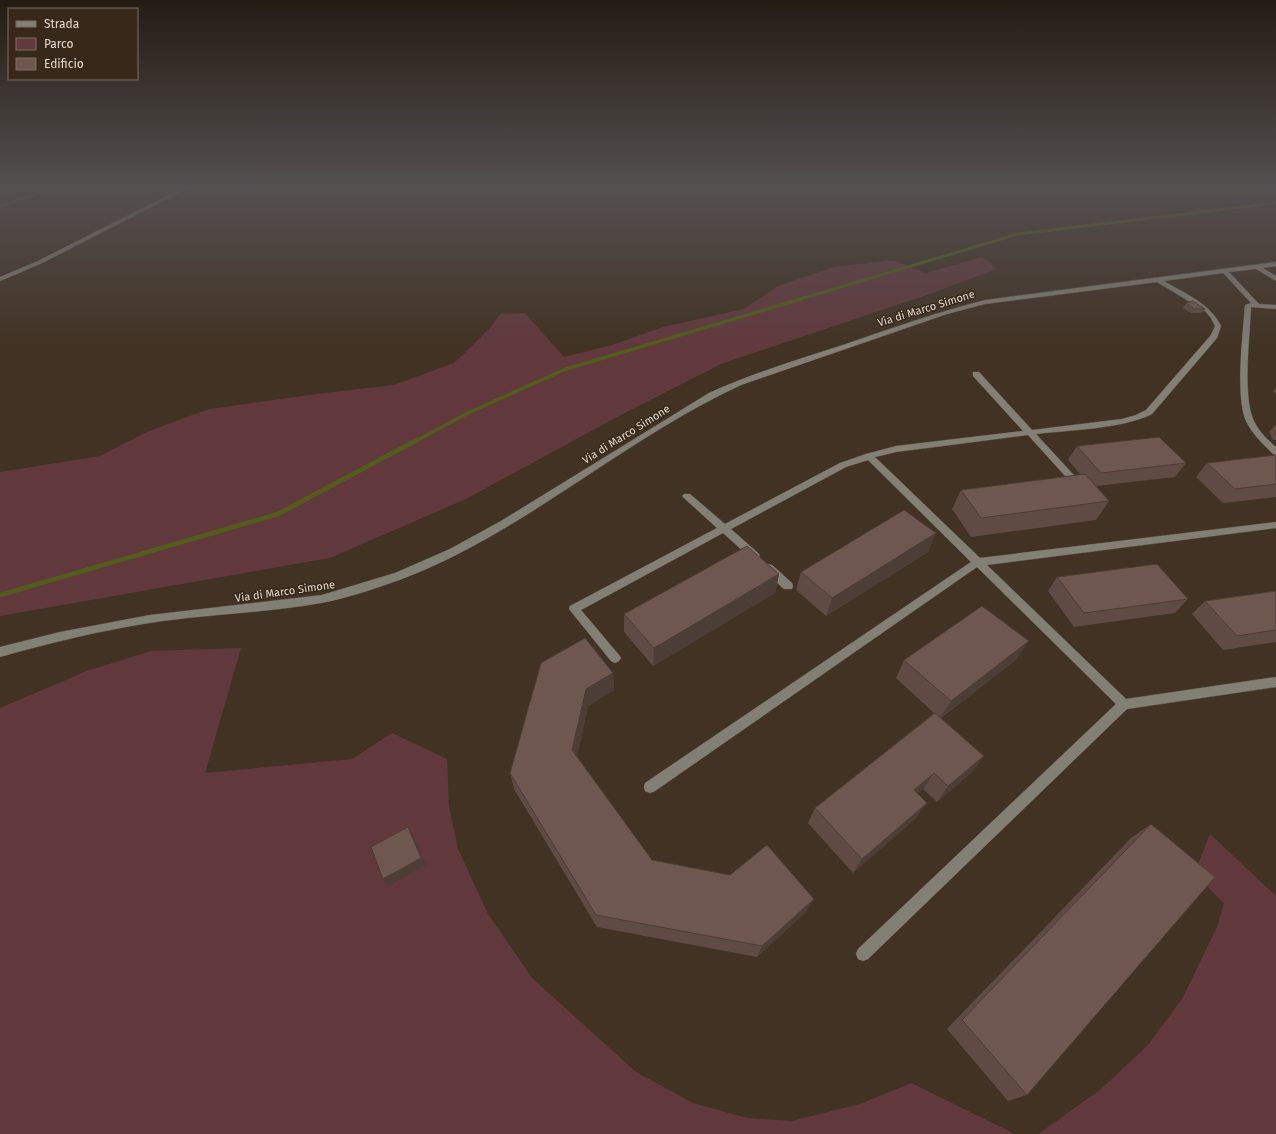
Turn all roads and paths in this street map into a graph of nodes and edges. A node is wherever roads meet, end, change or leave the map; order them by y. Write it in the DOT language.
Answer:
graph roads {
  1 [pos="81,241"];
  2 [pos="1274,265"];
  3 [pos="1256,266"];
  4 [pos="1224,270"];
  5 [pos="1157,278"];
  6 [pos="0,279"];
  7 [pos="1276,279"];
  8 [pos="1257,306"];
  9 [pos="1276,307"];
  10 [pos="976,374"];
  11 [pos="1029,432"];
  12 [pos="1276,452"];
  13 [pos="868,456"];
  14 [pos="1086,494"];
  15 [pos="687,496"];
  16 [pos="1276,525"];
  17 [pos="724,529"];
  18 [pos="978,562"];
  19 [pos="788,586"];
  20 [pos="0,652"];
  21 [pos="615,658"];
  22 [pos="1276,682"];
  23 [pos="1124,704"];
  24 [pos="650,787"];
  25 [pos="863,954"];
  1 -- 6 [label="street"];
  2 -- 3 [label="street, Via di Marco Simone"];
  3 -- 4 [label="street, Via di Marco Simone"];
  3 -- 7 [label="street"];
  4 -- 5 [label="street, Via di Marco Simone"];
  4 -- 8 [label="street"];
  5 -- 11 [label="street"];
  5 -- 20 [label="street, Via di Marco Simone"];
  8 -- 9 [label="street"];
  8 -- 12 [label="street"];
  10 -- 11 [label="street"];
  11 -- 13 [label="street"];
  11 -- 14 [label="street"];
  13 -- 17 [label="street"];
  13 -- 18 [label="street"];
  15 -- 17 [label="street"];
  16 -- 18 [label="street"];
  17 -- 19 [label="street"];
  17 -- 21 [label="street"];
  18 -- 23 [label="street"];
  18 -- 24 [label="street"];
  22 -- 23 [label="street"];
  23 -- 25 [label="street"];
}
